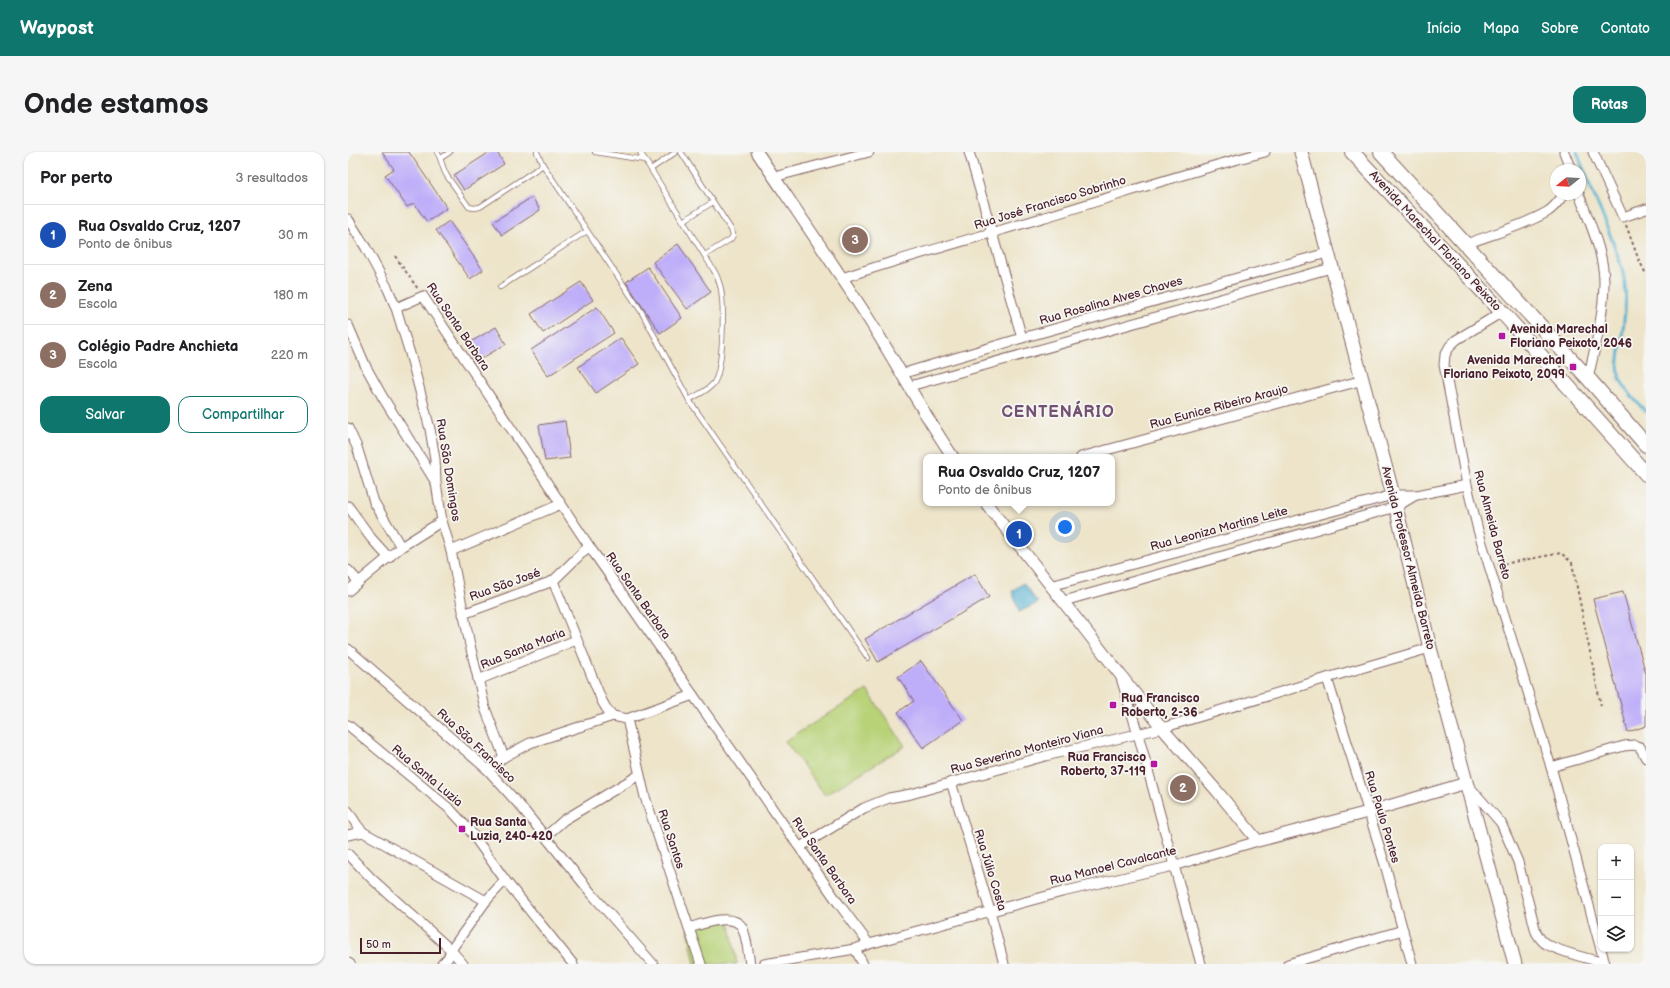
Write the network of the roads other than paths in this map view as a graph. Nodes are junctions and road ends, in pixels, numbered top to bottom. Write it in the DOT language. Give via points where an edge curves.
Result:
graph roads {
  1 [pos="437,152"];
  2 [pos="450,152"];
  3 [pos="537,152"];
  4 [pos="595,152"];
  5 [pos="640,152"];
  6 [pos="676,152"];
  7 [pos="681,152"];
  8 [pos="757,152"];
  9 [pos="869,152"];
  10 [pos="969,152"];
  11 [pos="1265,152"];
  12 [pos="1301,152"];
  13 [pos="1352,152"];
  14 [pos="1381,152"];
  15 [pos="1564,152"];
  16 [pos="1593,152"];
  17 [pos="441,158"];
  18 [pos="645,160"];
  19 [pos="1569,164"];
  20 [pos="543,165"];
  21 [pos="651,169"];
  22 [pos="774,177"];
  23 [pos="1560,200"];
  24 [pos="1581,200"];
  25 [pos="713,202"];
  26 [pos="1646,209"];
  27 [pos="348,219"];
  28 [pos="683,221"];
  29 [pos="587,231"];
  30 [pos="992,232"];
  31 [pos="1466,244"];
  32 [pos="1327,253"];
  33 [pos="705,255"];
  34 [pos="1331,268"];
  35 [pos="842,278"];
  36 [pos="500,287"];
  37 [pos="396,308"];
  38 [pos="1502,312"];
  39 [pos="348,325"];
  40 [pos="1022,338"];
  41 [pos="901,374"];
  42 [pos="1588,378"];
  43 [pos="1363,380"];
  44 [pos="910,386"];
  45 [pos="690,400"];
  46 [pos="348,428"];
  47 [pos="1646,445"];
  48 [pos="951,454"];
  49 [pos="1092,454"];
  50 [pos="1646,474"];
  51 [pos="436,483"];
  52 [pos="1467,485"];
  53 [pos="1395,501"];
  54 [pos="561,504"];
  55 [pos="348,506"];
  56 [pos="988,506"];
  57 [pos="442,521"];
  58 [pos="589,546"];
  59 [pos="401,547"];
  60 [pos="451,550"];
  61 [pos="389,558"];
  62 [pos="348,570"];
  63 [pos="358,581"];
  64 [pos="553,581"];
  65 [pos="1050,586"];
  66 [pos="348,591"];
  67 [pos="1064,601"];
  68 [pos="463,614"];
  69 [pos="576,640"];
  70 [pos="348,648"];
  71 [pos="1430,648"];
  72 [pos="868,658"];
  73 [pos="1119,671"];
  74 [pos="1327,678"];
  75 [pos="478,680"];
  76 [pos="693,695"];
  77 [pos="613,716"];
  78 [pos="627,719"];
  79 [pos="348,726"];
  80 [pos="1162,728"];
  81 [pos="1138,734"];
  82 [pos="504,757"];
  83 [pos="1646,758"];
  84 [pos="1551,767"];
  85 [pos="488,770"];
  86 [pos="639,775"];
  87 [pos="952,782"];
  88 [pos="1466,783"];
  89 [pos="348,811"];
  90 [pos="1368,812"];
  91 [pos="363,832"];
  92 [pos="348,835"];
  93 [pos="546,836"];
  94 [pos="1258,841"];
  95 [pos="800,846"];
  96 [pos="348,854"];
  97 [pos="1173,866"];
  98 [pos="505,880"];
  99 [pos="486,901"];
  100 [pos="990,911"];
  101 [pos="689,928"];
  102 [pos="1403,930"];
  103 [pos="869,944"];
  104 [pos="854,949"];
  105 [pos="451,950"];
  106 [pos="1580,960"];
  107 [pos="1605,963"];
  108 [pos="442,964"];
  109 [pos="463,964"];
  110 [pos="573,964"];
  111 [pos="653,964"];
  112 [pos="701,964"];
  113 [pos="750,964"];
  114 [pos="764,964"];
  115 [pos="863,964"];
  116 [pos="1004,964"];
  117 [pos="1201,964"];
  118 [pos="1288,964"];
  119 [pos="1412,964"];
  120 [pos="1514,964"];
  1 -- 17 [label="lane"];
  2 -- 17 [label="lane"];
  3 -- 20 [label="lane"];
  4 -- 18 [label="lane"];
  5 -- 18 [label="lane"];
  6 -- 21 [label="lane"];
  7 -- 25 [label="lane"];
  8 -- 22 [label="street"];
  9 -- 22 [label="street"];
  10 -- 30 [label="street"];
  11 -- 30 [label="street, Rua José Francisco Sobrinho"];
  12 -- 32 [label="main road, Avenida Professor Almeida Barreto"];
  13 -- 38 [label="main road, Avenida Marechal Floriano Peixoto"];
  14 -- 31 [label="main road, Avenida Marechal Floriano Peixoto"];
  15 -- 19 [label="street"];
  16 -- 26 [label="street" via="1623,217"];
  17 -- 20 [label="lane" via="447,176 469,206 474,208 480,207"];
  18 -- 21 [label="lane"];
  20 -- 29 [label="lane"];
  21 -- 28 [label="lane"];
  22 -- 35 [label="street"];
  23 -- 31 [label="street" via="1548,212"];
  24 -- 42 [label="street" via="1600,256 1604,282 1596,344"];
  25 -- 28 [label="lane"];
  25 -- 33 [label="lane" via="733,235 731,239"];
  27 -- 37 [label="street, Rua São Domingos" via="366,248"];
  28 -- 33 [label="lane"];
  29 -- 36 [label="lane"];
  29 -- 45 [label="lane" via="644,316"];
  30 -- 35 [label="street, Rua José Francisco Sobrinho"];
  30 -- 40 [label="street"];
  31 -- 42 [label="main road, Avenida Marechal Floriano Peixoto"];
  32 -- 34 [label="main road, Avenida Professor Almeida Barreto"];
  32 -- 40 [label="street, Rua Rosalina Alves Chaves"];
  33 -- 45 [label="lane" via="719,280 722,345 719,369 714,383"];
  34 -- 43 [label="main road, Avenida Professor Almeida Barreto"];
  34 -- 44 [label="street"];
  35 -- 41 [label="street"];
  37 -- 51 [label="street, Rua São Domingos" via="430,429"];
  37 -- 54 [label="street, Rua Santa Barbara" via="423,296"];
  38 -- 50 [label="main road, Avenida Marechal Floriano Peixoto"];
  38 -- 52 [label="street, Rua Almeida Barreto" via="1456,340 1445,355 1448,390"];
  39 -- 51 [label="street" via="382,396"];
  40 -- 41 [label="street, Rua Rosalina Alves Chaves"];
  41 -- 44 [label="street"];
  42 -- 47 [label="main road, Avenida Marechal Floriano Peixoto"];
  43 -- 49 [label="street, Rua Eunice Ribeiro Araujo"];
  43 -- 53 [label="main road, Avenida Professor Almeida Barreto"];
  44 -- 48 [label="street"];
  45 -- 72 [label="lane"];
  46 -- 59 [label="street" via="374,502"];
  51 -- 57 [label="street, Rua São Domingos"];
  52 -- 53 [label="street"];
  52 -- 84 [label="street, Rua Almeida Barreto" via="1478,530"];
  53 -- 65 [label="street, Rua Leoniza Martins Leite"];
  53 -- 67 [label="street"];
  53 -- 71 [label="main road, Avenida Professor Almeida Barreto"];
  54 -- 58 [label="street, Rua Santa Barbara"];
  54 -- 60 [label="street"];
  55 -- 61 [label="street"];
  56 -- 65 [label="street"];
  57 -- 59 [label="street"];
  57 -- 60 [label="street, Rua São Domingos"];
  58 -- 64 [label="street, Rua São José"];
  58 -- 76 [label="street, Rua Santa Barbara"];
  59 -- 61 [label="street"];
  60 -- 68 [label="street, Rua São Domingos"];
  61 -- 63 [label="street"];
  62 -- 63 [label="street"];
  63 -- 66 [label="street"];
  64 -- 68 [label="street, Rua São José"];
  64 -- 69 [label="street"];
  65 -- 67 [label="street"];
  67 -- 73 [label="street"];
  68 -- 75 [label="street, Rua São Domingos"];
  69 -- 75 [label="street, Rua Santa Maria"];
  69 -- 77 [label="street" via="602,701"];
  70 -- 85 [label="street, Rua São Francisco"];
  71 -- 74 [label="street, Rua Severino Monteiro Viana"];
  71 -- 88 [label="main road, Avenida Professor Almeida Barreto"];
  73 -- 80 [label="street"];
  73 -- 81 [label="street"];
  74 -- 80 [label="street, Rua Severino Monteiro Viana"];
  74 -- 90 [label="street, Rua Paulo Pontes"];
  75 -- 82 [label="street, Rua São Domingos" via="485,708"];
  76 -- 78 [label="street"];
  76 -- 95 [label="street, Rua Santa Barbara"];
  77 -- 78 [label="street"];
  77 -- 82 [label="street" via="530,743"];
  78 -- 86 [label="street, Rua Santos"];
  79 -- 98 [label="street, Rua Santa Luzia" via="451,810 471,832"];
  80 -- 81 [label="street, Rua Severino Monteiro Viana"];
  80 -- 94 [label="street"];
  81 -- 87 [label="street, Rua Severino Monteiro Viana"];
  81 -- 97 [label="street"];
  82 -- 85 [label="street"];
  83 -- 84 [label="street" via="1640,747 1634,745"];
  84 -- 107 [label="street, Rua Almeida Barreto"];
  85 -- 93 [label="street, Rua São Francisco"];
  86 -- 93 [label="street" via="564,820"];
  86 -- 101 [label="street, Rua Santos"];
  87 -- 95 [label="street, Rua Severino Monteiro Viana" via="889,798 864,808"];
  87 -- 100 [label="street, Rua Júlio Costa"];
  88 -- 90 [label="street, Rua Manoel Cavalcante"];
  88 -- 106 [label="street" via="1501,823 1518,862 1536,932 1541,940"];
  88 -- 120 [label="main road, Avenida Professor Almeida Barreto"];
  89 -- 91 [label="street"];
  90 -- 94 [label="street, Rua Manoel Cavalcante"];
  90 -- 102 [label="street, Rua Paulo Pontes"];
  91 -- 92 [label="street"];
  91 -- 99 [label="street"];
  93 -- 111 [label="street, Rua São Francisco"];
  94 -- 97 [label="street, Rua Manoel Cavalcante"];
  95 -- 103 [label="street, Rua Santa Barbara"];
  96 -- 105 [label="street"];
  97 -- 100 [label="street, Rua Manoel Cavalcante"];
  97 -- 117 [label="street"];
  98 -- 99 [label="street"];
  98 -- 110 [label="street, Rua Santa Luzia"];
  99 -- 105 [label="street"];
  100 -- 103 [label="street, Rua Manoel Cavalcante"];
  100 -- 116 [label="street, Rua Júlio Costa"];
  101 -- 112 [label="street, Rua Santos"];
  101 -- 113 [label="street" via="717,921 736,921 743,929"];
  102 -- 118 [label="street"];
  102 -- 119 [label="street, Rua Paulo Pontes"];
  103 -- 104 [label="street, Rua Manoel Cavalcante"];
  104 -- 114 [label="street, Rua Manoel Cavalcante"];
  104 -- 115 [label="street"];
  105 -- 108 [label="street"];
  105 -- 109 [label="street"];
  106 -- 107 [label="street"];
}
